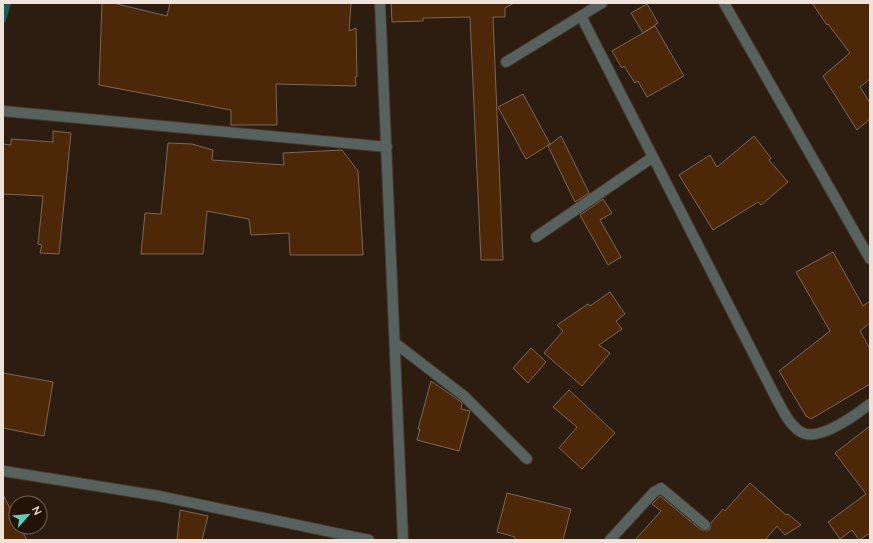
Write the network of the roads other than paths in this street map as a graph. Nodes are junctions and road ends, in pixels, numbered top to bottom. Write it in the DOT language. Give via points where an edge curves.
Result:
graph roads {
  1 [pos="380,3"];
  2 [pos="602,3"];
  3 [pos="724,3"];
  4 [pos="581,16"];
  5 [pos="506,62"];
  6 [pos="3,111"];
  7 [pos="387,147"];
  8 [pos="653,157"];
  9 [pos="536,237"];
  10 [pos="870,259"];
  11 [pos="395,343"];
  12 [pos="870,404"];
  13 [pos="527,459"];
  14 [pos="3,471"];
  15 [pos="705,525"];
  16 [pos="369,540"];
  17 [pos="403,540"];
  18 [pos="610,540"];
  1 -- 7 [label="street"];
  2 -- 4 [label="street"];
  3 -- 10 [label="street"];
  4 -- 5 [label="street"];
  4 -- 8 [label="street"];
  6 -- 7 [label="street"];
  7 -- 11 [label="street"];
  8 -- 9 [label="street"];
  8 -- 12 [label="street" via="790,423 802,433 815,434 831,429"];
  11 -- 13 [label="street" via="464,396"];
  11 -- 17 [label="street"];
  14 -- 16 [label="street" via="159,496"];
  15 -- 18 [label="street" via="661,488 654,492"];
}
